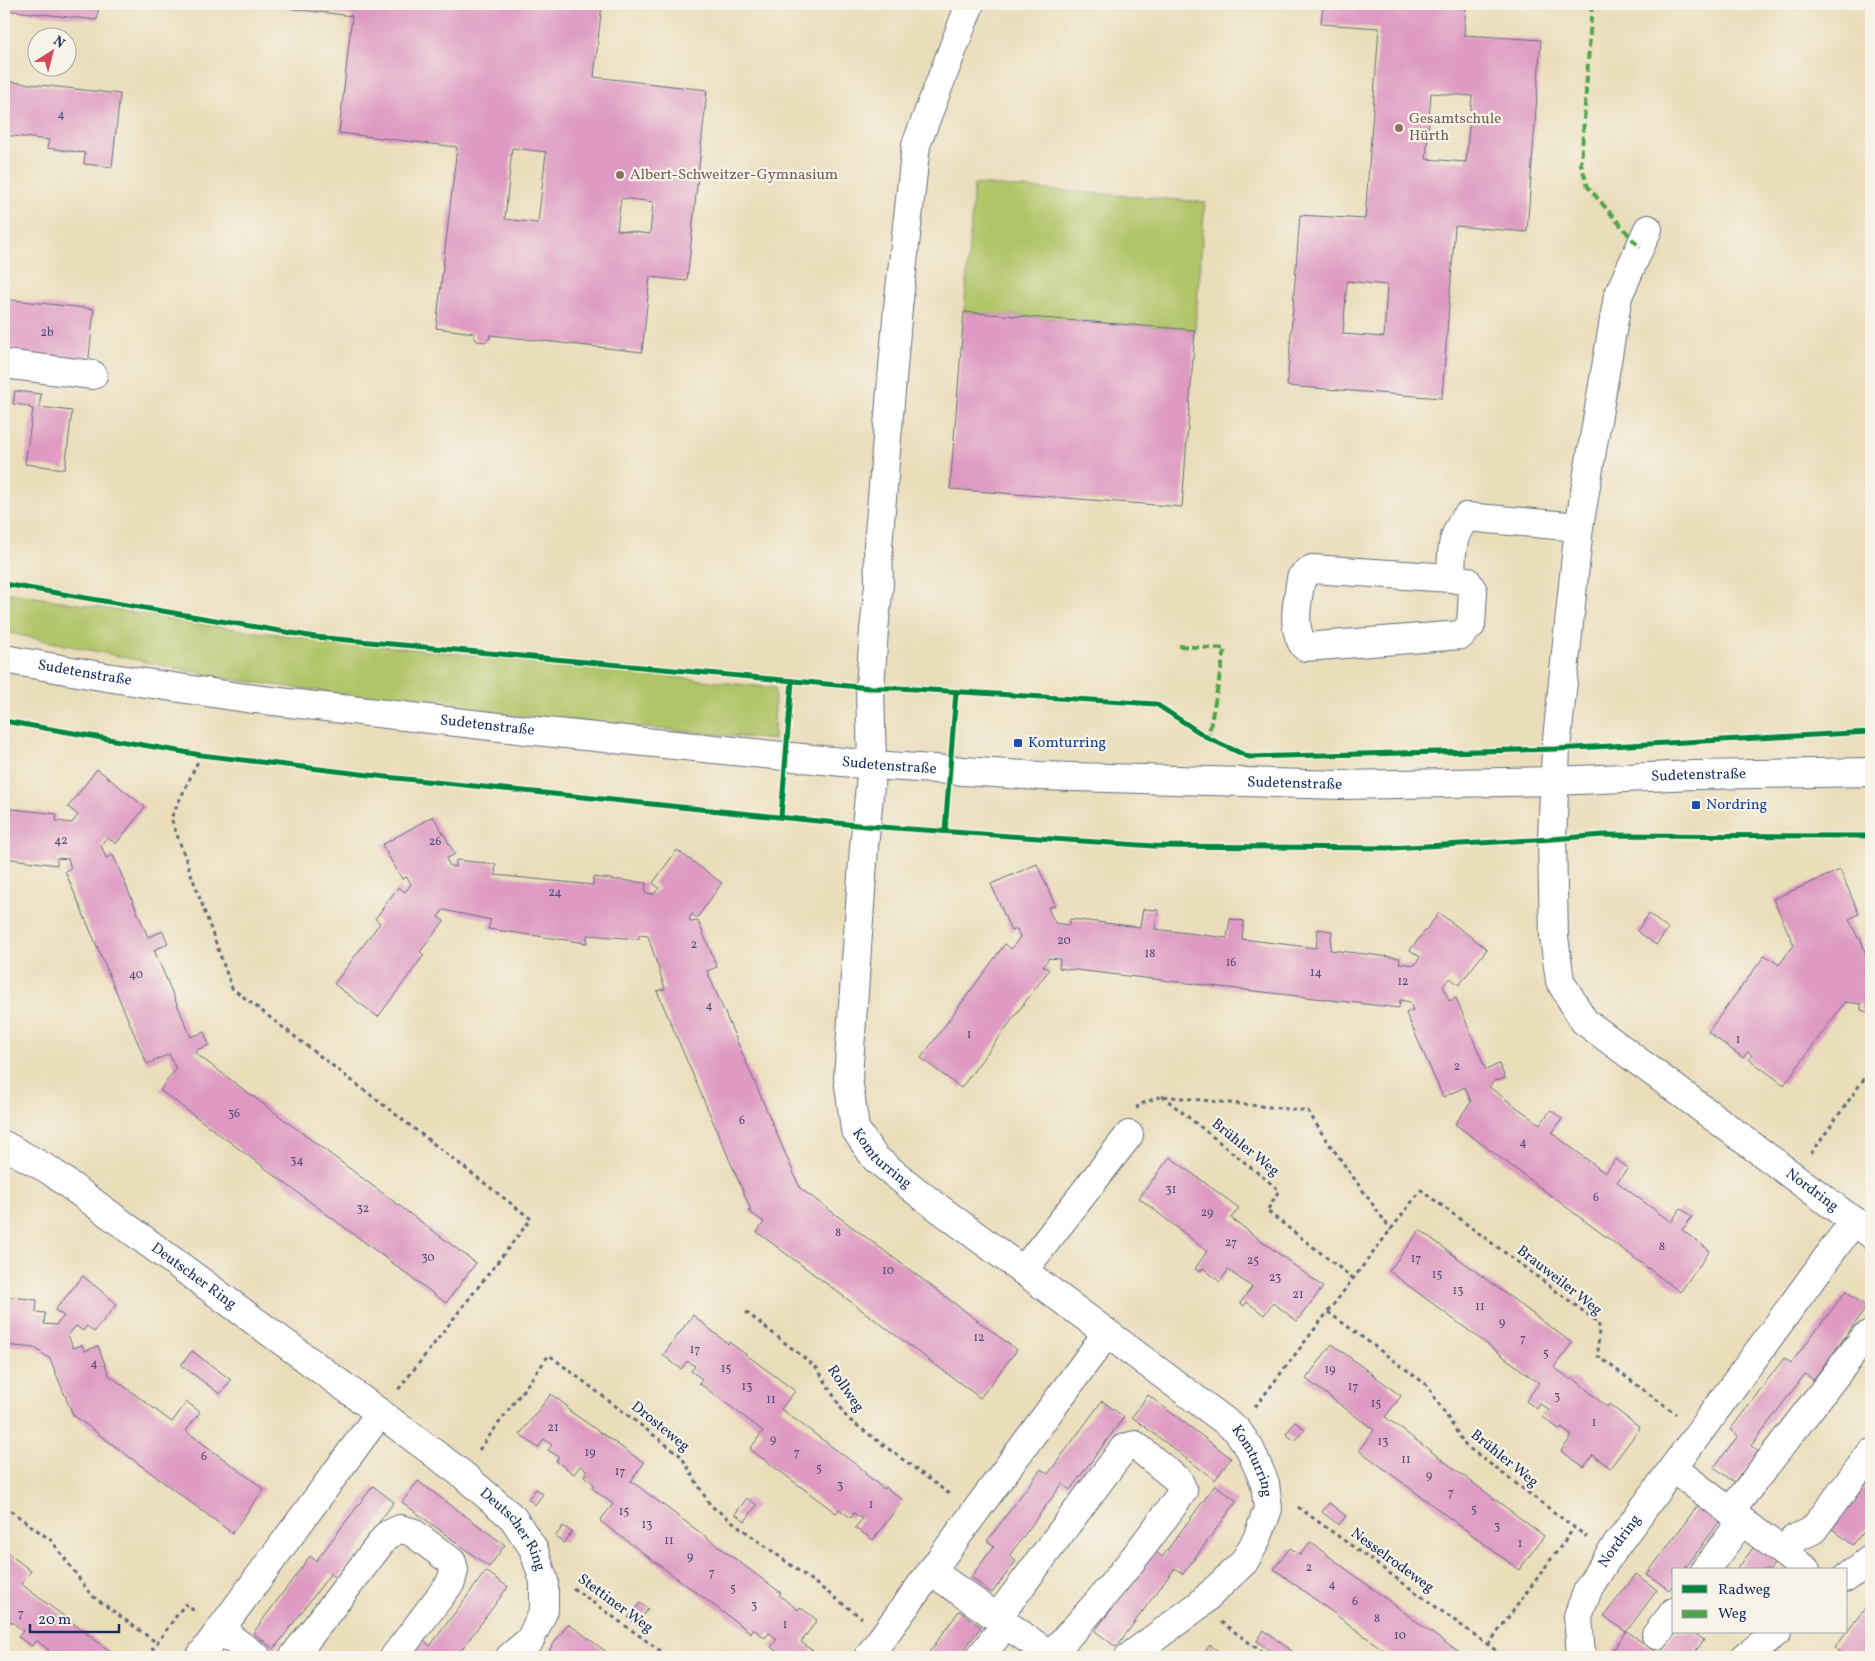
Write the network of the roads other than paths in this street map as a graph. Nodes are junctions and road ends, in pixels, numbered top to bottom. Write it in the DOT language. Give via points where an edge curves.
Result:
graph roads {
  1 [pos="970,4"];
  2 [pos="1648,230"];
  3 [pos="4,364"];
  4 [pos="93,375"];
  5 [pos="1579,527"];
  6 [pos="1451,578"];
  7 [pos="4,658"];
  8 [pos="872,765"];
  9 [pos="1871,772"];
  10 [pos="1554,781"];
  11 [pos="1129,1135"];
  12 [pos="4,1145"];
  13 [pos="1862,1227"];
  14 [pos="1024,1271"];
  15 [pos="1106,1333"];
  16 [pos="1871,1334"];
  17 [pos="380,1413"];
  18 [pos="1871,1453"];
  19 [pos="1672,1468"];
  20 [pos="1736,1516"];
  21 [pos="1785,1553"];
  22 [pos="1871,1558"];
  23 [pos="1706,1568"];
  24 [pos="1804,1568"];
  25 [pos="932,1572"];
  26 [pos="1848,1576"];
  27 [pos="1672,1615"];
  28 [pos="1002,1621"];
  29 [pos="220,1630"];
  30 [pos="1774,1634"];
  31 [pos="1656,1636"];
  32 [pos="1052,1656"];
  33 [pos="200,1657"];
  34 [pos="257,1657"];
  35 [pos="293,1657"];
  36 [pos="394,1657"];
  37 [pos="510,1657"];
  38 [pos="868,1657"];
  39 [pos="980,1657"];
  40 [pos="1129,1657"];
  41 [pos="1583,1657"];
  42 [pos="1745,1657"];
  1 -- 8 [label="street, Komturring" via="916,145 898,308 878,546 879,584 870,688"];
  2 -- 5 [label="street, Nordring" via="1618,296"];
  3 -- 4 [label="street"];
  5 -- 6 [label="street" via="1466,517 1454,538"];
  5 -- 10 [label="street, Nordring"];
  6 -- 6 [label="street" via="1468,581 1473,591 1470,625 1460,635 1305,647 1300,641 1296,630 1301,578 1312,569"];
  7 -- 8 [label="street, Sudetenstraße" via="246,698"];
  8 -- 10 [label="street, Sudetenstraße" via="1040,776 1341,785"];
  8 -- 14 [label="street, Komturring" via="848,1078 855,1129 875,1158"];
  9 -- 10 [label="street, Sudetenstraße"];
  10 -- 13 [label="street, Nordring" via="1554,937 1560,981 1584,1021"];
  11 -- 14 [label="street"];
  12 -- 17 [label="street, Deutscher Ring" via="49,1170"];
  13 -- 19 [label="street, Nordring"];
  14 -- 15 [label="street, Komturring"];
  15 -- 25 [label="street"];
  15 -- 40 [label="street, Komturring" via="1237,1430 1265,1483 1268,1509 1244,1562 1199,1605"];
  16 -- 20 [label="street" via="1865,1337"];
  17 -- 29 [label="street"];
  17 -- 37 [label="street, Deutscher Ring" via="462,1474 513,1518 533,1548 544,1581 544,1610 530,1640"];
  18 -- 21 [label="street" via="1813,1530 1794,1539"];
  19 -- 20 [label="street"];
  19 -- 41 [label="street, Nordring" via="1589,1587 1578,1616"];
  20 -- 21 [label="street"];
  20 -- 23 [label="street"];
  21 -- 24 [label="street"];
  22 -- 26 [label="street"];
  25 -- 28 [label="street"];
  25 -- 38 [label="street"];
  27 -- 31 [label="street"];
  28 -- 32 [label="street"];
  28 -- 32 [label="street" via="1124,1448 1135,1445 1180,1481 1183,1491 1149,1540"];
  28 -- 39 [label="street"];
  29 -- 33 [label="street"];
  29 -- 34 [label="street"];
  30 -- 42 [label="street"];
  35 -- 36 [label="street" via="387,1535 400,1529 412,1532 452,1562 454,1570 451,1582"];
}
